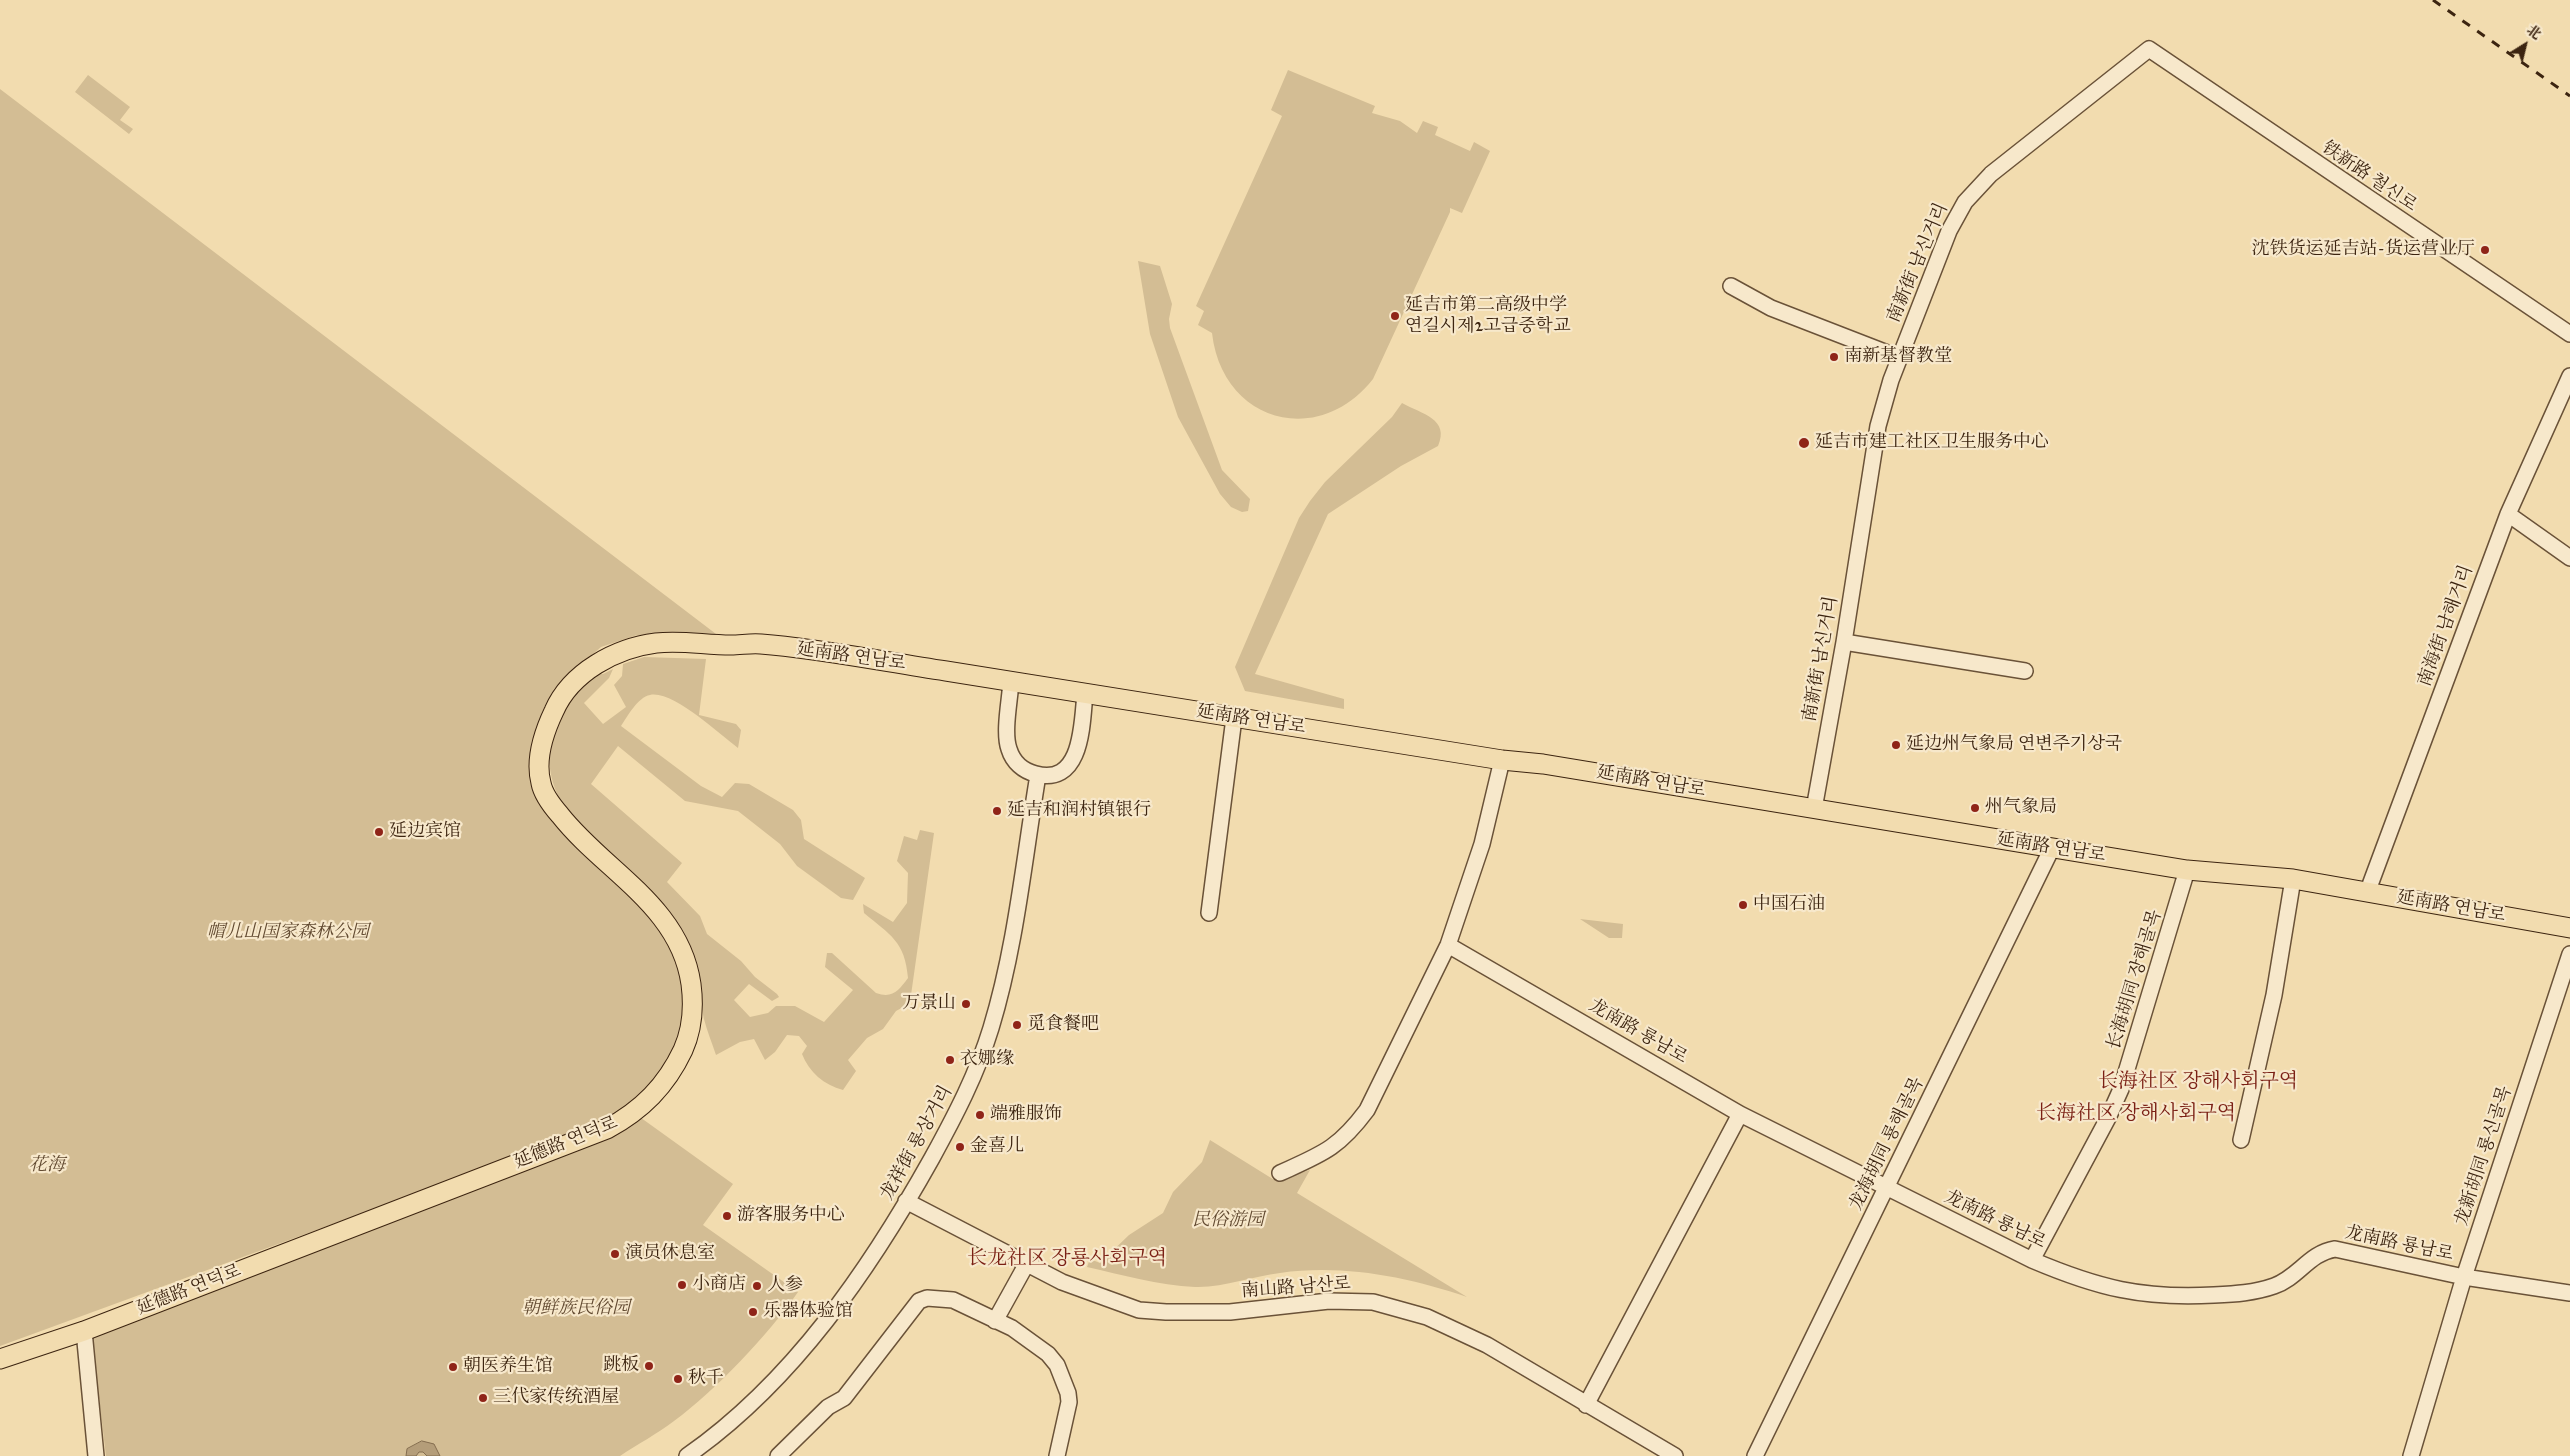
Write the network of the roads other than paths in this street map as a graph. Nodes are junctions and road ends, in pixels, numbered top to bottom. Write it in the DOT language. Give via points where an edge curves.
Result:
graph roads {
  1 [pos="2149,49"];
  2 [pos="1731,286"];
  3 [pos="2570,334"];
  4 [pos="1900,358"];
  5 [pos="2570,376"];
  6 [pos="2508,514"];
  7 [pos="2570,558"];
  8 [pos="1844,642"];
  9 [pos="731,645"];
  10 [pos="2024,671"];
  11 [pos="1011,681"];
  12 [pos="1085,693"];
  13 [pos="1234,718"];
  14 [pos="1502,760"];
  15 [pos="1038,775"];
  16 [pos="1814,809"];
  17 [pos="2052,848"];
  18 [pos="2188,870"];
  19 [pos="2293,879"];
  20 [pos="2367,893"];
  21 [pos="1209,913"];
  22 [pos="2570,928"];
  23 [pos="1448,946"];
  24 [pos="2570,954"];
  25 [pos="1740,1114"];
  26 [pos="2241,1140"];
  27 [pos="1280,1173"];
  28 [pos="1886,1188"];
  29 [pos="906,1201"];
  30 [pos="2032,1260"];
  31 [pos="1026,1265"];
  32 [pos="2464,1277"];
  33 [pos="2570,1293"];
  34 [pos="995,1321"];
  35 [pos="84,1331"];
  36 [pos="0,1359"];
  37 [pos="1586,1405"];
  38 [pos="96,1456"];
  39 [pos="687,1456"];
  40 [pos="778,1456"];
  41 [pos="1057,1456"];
  42 [pos="1675,1456"];
  43 [pos="1755,1456"];
  44 [pos="2410,1456"];
  1 -- 3 [label="street, 铁新路 철신로"];
  1 -- 4 [label="street, 南新街 남신거리" via="1991,174 1965,202 1949,231"];
  2 -- 4 [label="street" via="1771,308"];
  4 -- 8 [label="street, 南新街 남신거리" via="1878,426"];
  5 -- 6 [label="street, 南海街 남해거리"];
  6 -- 7 [label="street"];
  6 -- 20 [label="street, 南海街 남해거리"];
  8 -- 10 [label="street"];
  8 -- 16 [label="street, 南新街 남신거리"];
  9 -- 11 [label="main road, 延南路 연남로" via="758,644"];
  9 -- 35 [label="main road, 延德路 연덕로" via="684,641 656,643 631,647 610,656 574,682 557,703 546,727 540,756 540,784 554,808 576,836 657,910 681,949 689,973 692,1009 688,1038 670,1073 649,1101 607,1129"];
  11 -- 12 [label="main road, 延南路 연남로"];
  11 -- 15 [label="street" via="1008,747 1019,766"];
  12 -- 13 [label="main road, 延南路 연남로"];
  12 -- 15 [label="street" via="1076,754 1061,771"];
  13 -- 14 [label="main road, 延南路 연남로"];
  13 -- 21 [label="street"];
  14 -- 16 [label="main road, 延南路 연남로"];
  14 -- 23 [label="street" via="1482,844"];
  15 -- 29 [label="street, 龙祥街 룡상거리" via="1007,968 991,1030 959,1108"];
  16 -- 17 [label="main road, 延南路 연남로"];
  17 -- 18 [label="main road, 延南路 연남로"];
  17 -- 28 [label="street, 龙海胡同 룡해골목"];
  18 -- 19 [label="main road, 延南路 연남로"];
  18 -- 30 [label="street, 长海胡同 장해골목" via="2121,1089"];
  19 -- 20 [label="main road, 延南路 연남로"];
  19 -- 26 [label="street" via="2274,996"];
  20 -- 22 [label="main road, 延南路 연남로"];
  23 -- 25 [label="street, 龙南路 룡남로"];
  23 -- 27 [label="street" via="1368,1110 1330,1150"];
  24 -- 32 [label="street, 龙新胡同 룡신골목"];
  25 -- 28 [label="street, 龙南路 룡남로"];
  25 -- 37 [label="street"];
  28 -- 30 [label="street, 龙南路 룡남로"];
  28 -- 43 [label="street, 龙海胡同 룡해골목"];
  29 -- 31 [label="street, 南山路 남산로"];
  29 -- 39 [label="street, 龙祥街 룡상거리" via="854,1283 794,1360 734,1419"];
  30 -- 32 [label="street, 龙南路 룡남로" via="2081,1280 2149,1295 2256,1292 2278,1285 2322,1251 2334,1249"];
  31 -- 34 [label="street"];
  31 -- 37 [label="street, 南山路 남산로" via="1139,1310 1230,1312 1329,1301 1373,1302 1426,1317 1465,1334"];
  32 -- 33 [label="street, 龙南路 룡남로"];
  32 -- 44 [label="street, 龙新胡同 룡신골목"];
  34 -- 40 [label="street" via="953,1300 927,1298 919,1301 844,1398 828,1407"];
  34 -- 41 [label="street" via="1012,1328 1048,1354 1063,1378 1069,1402"];
  35 -- 36 [label="main road, 延德路 연덕로"];
  35 -- 38 [label="street"];
  37 -- 42 [label="street, 南山路 남산로"];
}
